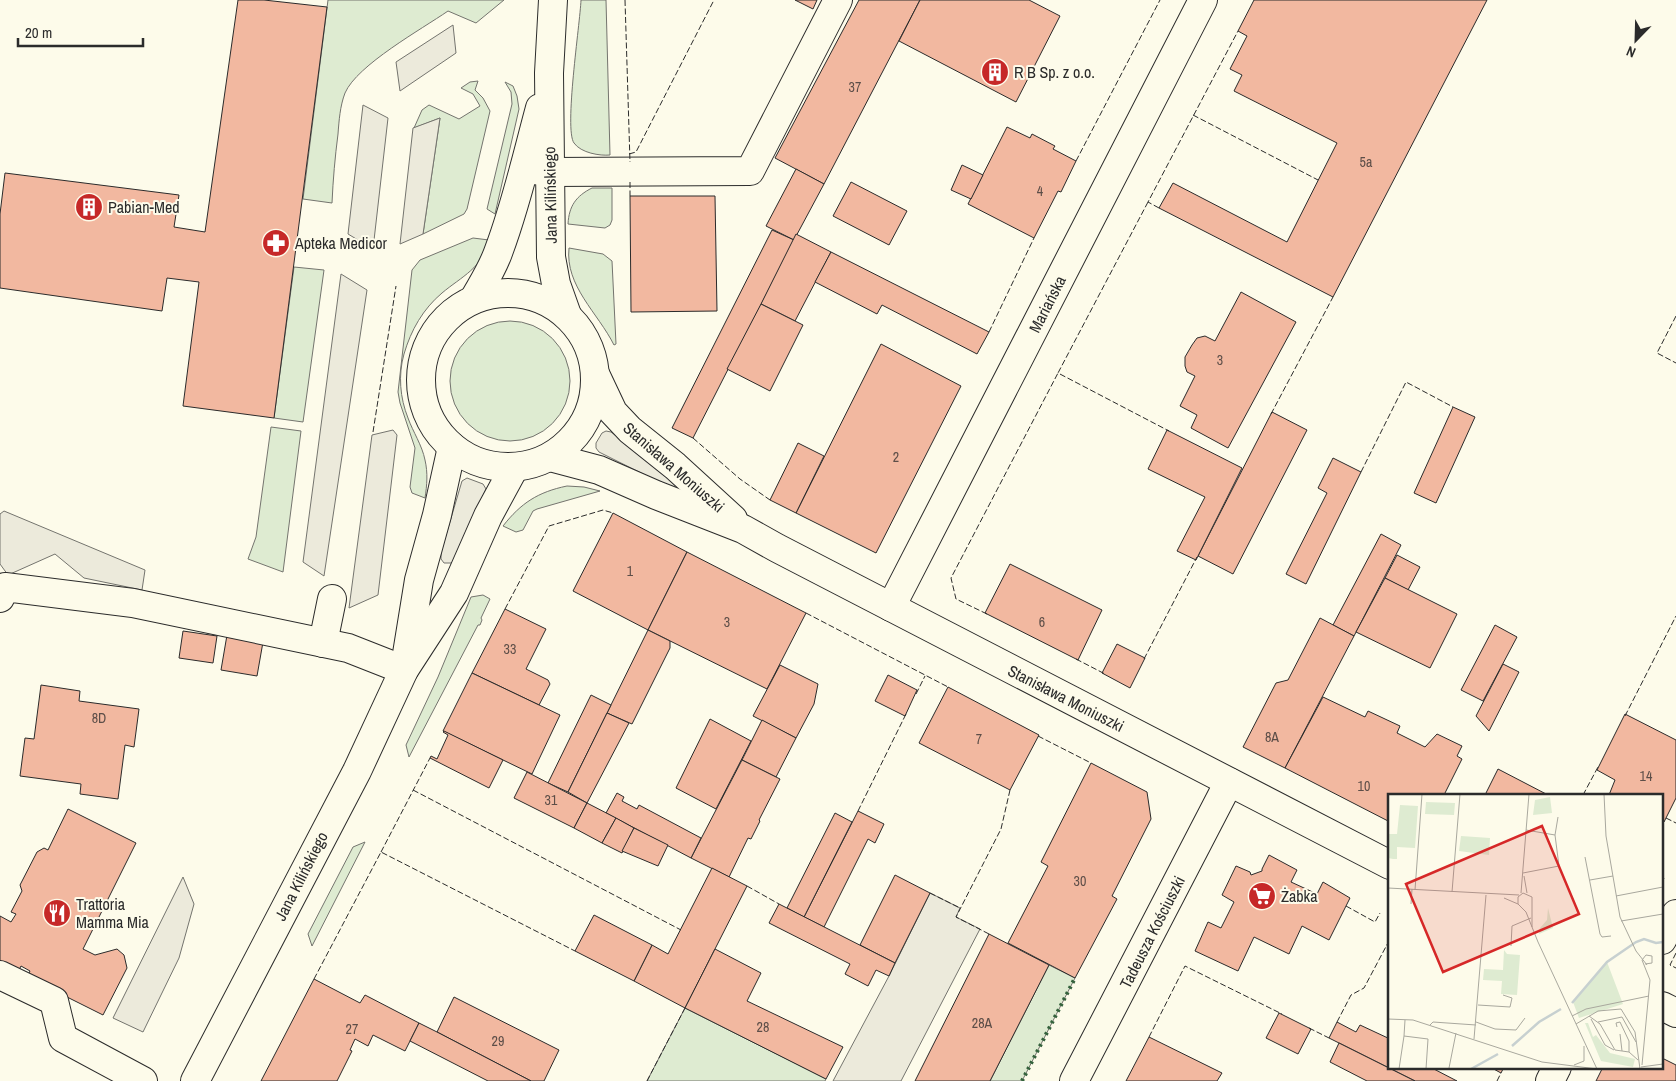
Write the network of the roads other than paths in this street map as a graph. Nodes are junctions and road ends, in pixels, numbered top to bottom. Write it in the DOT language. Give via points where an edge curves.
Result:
graph roads {
  1 [pos="553,0"];
  2 [pos="838,0"];
  3 [pos="1203,0"];
  4 [pos="536,170"];
  5 [pos="474,299"];
  6 [pos="567,315"];
  7 [pos="596,376"];
  8 [pos="452,447"];
  9 [pos="550,457"];
  10 [pos="514,468"];
  11 [pos="743,529"];
  12 [pos="0,598"];
  13 [pos="332,599"];
  14 [pos="891,607"];
  15 [pos="323,643"];
  16 [pos="404,670"];
  17 [pos="1229,782"];
  18 [pos="1388,864"];
  19 [pos="1676,914"];
  20 [pos="1664,936"];
  21 [pos="0,975"];
  22 [pos="1664,1007"];
  23 [pos="1676,1013"];
  24 [pos="1556,1068"];
  25 [pos="143,1081"];
  26 [pos="196,1081"];
  27 [pos="1074,1081"];
  28 [pos="1550,1081"];
  1 -- 4 [label="street, Jana Kilińskiego" via="549,73"];
  2 -- 4 [label="street" via="750,171"];
  3 -- 14 [label="street, Mariańska"];
  4 -- 5 [label="street, Jana Kilińskiego" via="490,273"];
  4 -- 6 [label="street, Jana Kilińskiego" via="556,284"];
  5 -- 6 [label="street" via="498,292 523,293 547,301"];
  5 -- 8 [label="street" via="452,312 435,331 424,354 420,379 424,405 435,428"];
  6 -- 7 [label="street" via="582,332 592,353"];
  7 -- 9 [label="street" via="594,400 585,423 570,442"];
  7 -- 11 [label="street, Stanisława Moniuszki" via="613,412 630,430 675,466"];
  8 -- 10 [label="street" via="470,460"];
  8 -- 16 [label="street, Jana Kilińskiego" via="419,580"];
  9 -- 10 [label="street"];
  9 -- 11 [label="street, Stanisława Moniuszki" via="599,470"];
  10 -- 16 [label="street, Jana Kilińskiego" via="488,516 454,594"];
  11 -- 14 [label="street, Stanisława Moniuszki"];
  12 -- 15 [label="street" via="5,587 133,603"];
  13 -- 15 [label="street"];
  14 -- 17 [label="street, Stanisława Moniuszki"];
  15 -- 16 [label="street" via="348,648"];
  16 -- 26 [label="street, Jana Kilińskiego" via="357,771"];
  17 -- 18 [label="street, Stanisława Moniuszki"];
  17 -- 27 [label="street, Tadeusza Kościuszki"];
  19 -- 20 [label="street"];
  21 -- 25 [label="street" via="54,1001 63,1038"];
  22 -- 23 [label="street"];
  24 -- 28 [label="street"];
}
